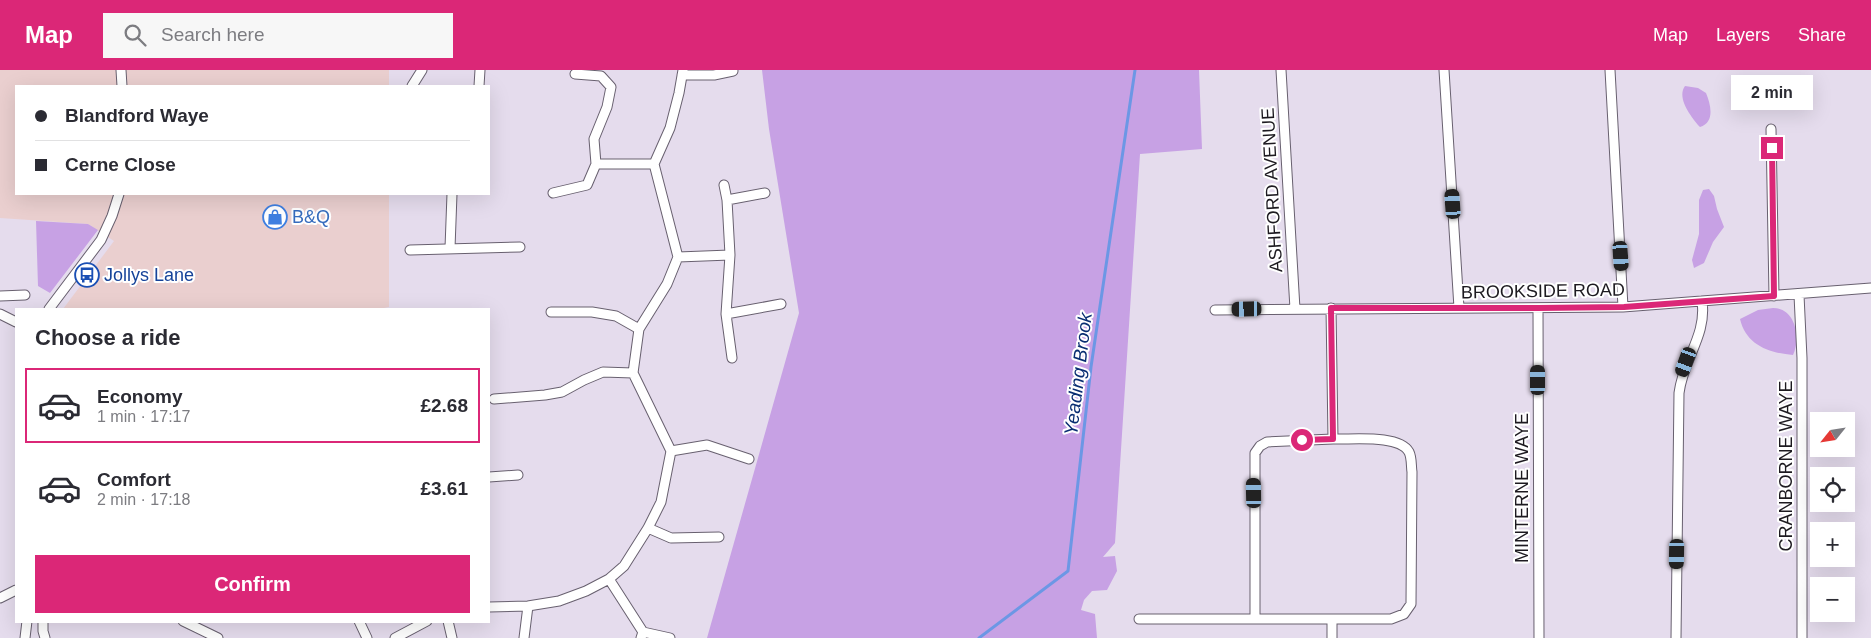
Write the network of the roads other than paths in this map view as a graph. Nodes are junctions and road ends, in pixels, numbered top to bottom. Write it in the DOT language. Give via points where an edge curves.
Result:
graph roads {
  1 [pos="121,70"];
  2 [pos="422,70"];
  3 [pos="480,70"];
  4 [pos="1281,70"];
  5 [pos="1444,70"];
  6 [pos="1610,70"];
  7 [pos="733,71"];
  8 [pos="682,72"];
  9 [pos="575,74"];
  10 [pos="122,85"];
  11 [pos="413,85"];
  12 [pos="479,85"];
  13 [pos="1771,128"];
  14 [pos="596,164"];
  15 [pos="654,164"];
  16 [pos="724,185"];
  17 [pos="553,193"];
  18 [pos="765,193"];
  19 [pos="119,195"];
  20 [pos="452,195"];
  21 [pos="727,200"];
  22 [pos="520,247"];
  23 [pos="450,248"];
  24 [pos="410,250"];
  25 [pos="730,255"];
  26 [pos="678,256"];
  27 [pos="1871,288"];
  28 [pos="25,295"];
  29 [pos="1799,295"];
  30 [pos="0,296"];
  31 [pos="1774,296"];
  32 [pos="1702,302"];
  33 [pos="781,304"];
  34 [pos="1624,307"];
  35 [pos="50,308"];
  36 [pos="1331,308"];
  37 [pos="1459,308"];
  38 [pos="1538,308"];
  39 [pos="1295,309"];
  40 [pos="1215,310"];
  41 [pos="551,312"];
  42 [pos="0,314"];
  43 [pos="726,314"];
  44 [pos="15,322"];
  45 [pos="639,329"];
  46 [pos="732,358"];
  47 [pos="633,373"];
  48 [pos="494,399"];
  49 [pos="1333,439"];
  50 [pos="671,450"];
  51 [pos="749,460"];
  52 [pos="518,475"];
  53 [pos="490,477"];
  54 [pos="648,528"];
  55 [pos="718,537"];
  56 [pos="609,579"];
  57 [pos="15,590"];
  58 [pos="0,598"];
  59 [pos="528,606"];
  60 [pos="490,607"];
  61 [pos="1332,618"];
  62 [pos="1139,619"];
  63 [pos="1255,619"];
  64 [pos="27,623"];
  65 [pos="43,623"];
  66 [pos="186,623"];
  67 [pos="360,623"];
  68 [pos="423,623"];
  69 [pos="448,623"];
  70 [pos="642,635"];
  71 [pos="25,638"];
  72 [pos="45,638"];
  73 [pos="218,638"];
  74 [pos="367,638"];
  75 [pos="395,638"];
  76 [pos="452,638"];
  77 [pos="524,638"];
  78 [pos="670,638"];
  79 [pos="1332,638"];
  80 [pos="1539,638"];
  81 [pos="1676,638"];
  82 [pos="1802,638"];
  1 -- 10 [label="street"];
  2 -- 11 [label="street"];
  3 -- 12 [label="street"];
  4 -- 39 [label="street, ASHFORD AVENUE"];
  5 -- 37 [label="street"];
  6 -- 34 [label="street"];
  7 -- 8 [label="street" via="714,75"];
  8 -- 15 [label="street" via="670,128"];
  9 -- 14 [label="street" via="601,76 611,87 594,139"];
  13 -- 31 [label="street"];
  14 -- 15 [label="street"];
  14 -- 17 [label="street" via="587,185"];
  15 -- 26 [label="street"];
  16 -- 21 [label="street"];
  18 -- 21 [label="street"];
  19 -- 35 [label="street" via="101,240"];
  20 -- 23 [label="street"];
  21 -- 25 [label="street"];
  22 -- 23 [label="street"];
  23 -- 24 [label="street"];
  25 -- 26 [label="street"];
  25 -- 43 [label="street"];
  26 -- 45 [label="street" via="667,284"];
  27 -- 29 [label="street, BROOKSIDE ROAD"];
  28 -- 30 [label="street"];
  29 -- 31 [label="street, BROOKSIDE ROAD"];
  29 -- 82 [label="street, CRANBORNE WAYE"];
  31 -- 32 [label="street, BROOKSIDE ROAD"];
  32 -- 34 [label="street, BROOKSIDE ROAD"];
  32 -- 81 [label="street" via="1701,332 1684,368 1679,393"];
  33 -- 43 [label="street"];
  34 -- 38 [label="street, BROOKSIDE ROAD"];
  36 -- 37 [label="street, BROOKSIDE ROAD"];
  36 -- 39 [label="street, BROOKSIDE ROAD"];
  36 -- 49 [label="street"];
  37 -- 38 [label="street, BROOKSIDE ROAD"];
  38 -- 80 [label="street, MINTERNE WAYE"];
  39 -- 40 [label="street, BROOKSIDE ROAD"];
  41 -- 45 [label="street" via="592,312 616,316"];
  42 -- 44 [label="street"];
  43 -- 46 [label="street"];
  45 -- 47 [label="street"];
  47 -- 48 [label="street" via="603,372 562,392"];
  47 -- 50 [label="street"];
  49 -- 61 [label="street" via="1392,440 1408,451 1412,472 1412,598 1407,611 1396,618"];
  49 -- 63 [label="street" via="1272,442 1260,446 1255,453"];
  50 -- 51 [label="street" via="707,444"];
  50 -- 54 [label="street" via="661,502"];
  52 -- 53 [label="street"];
  54 -- 55 [label="street" via="671,538"];
  54 -- 56 [label="street" via="624,566"];
  56 -- 59 [label="street" via="586,592 559,601"];
  56 -- 70 [label="street"];
  57 -- 58 [label="street"];
  59 -- 60 [label="street"];
  59 -- 77 [label="street"];
  61 -- 63 [label="street"];
  61 -- 79 [label="street"];
  62 -- 63 [label="street"];
  64 -- 71 [label="street"];
  65 -- 72 [label="street"];
  66 -- 73 [label="street"];
  67 -- 74 [label="street"];
  68 -- 75 [label="street"];
  69 -- 76 [label="street"];
  70 -- 78 [label="street"];
}
